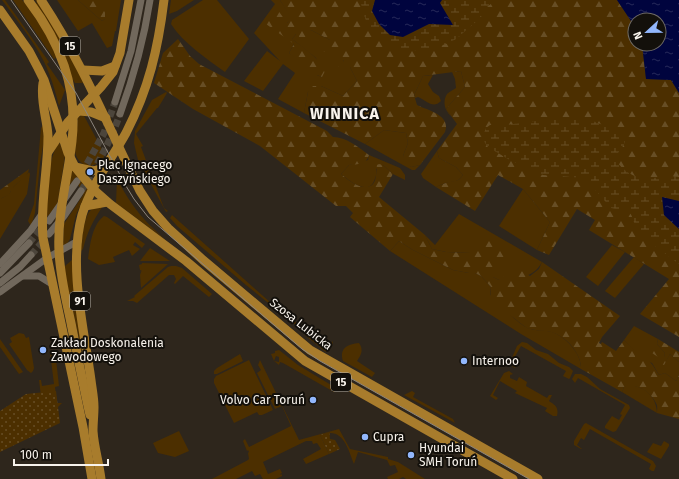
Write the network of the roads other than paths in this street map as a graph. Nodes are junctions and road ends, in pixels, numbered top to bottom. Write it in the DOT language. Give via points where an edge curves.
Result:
graph roads {
  1 [pos="28,0"];
  2 [pos="41,0"];
  3 [pos="129,0"];
  4 [pos="141,0"];
  5 [pos="150,0"];
  6 [pos="164,0"];
  7 [pos="0,10"];
  8 [pos="115,66"];
  9 [pos="83,70"];
  10 [pos="44,80"];
  11 [pos="94,95"];
  12 [pos="115,102"];
  13 [pos="79,111"];
  14 [pos="120,114"];
  15 [pos="106,118"];
  16 [pos="60,133"];
  17 [pos="118,145"];
  18 [pos="48,152"];
  19 [pos="75,167"];
  20 [pos="104,168"];
  21 [pos="76,181"];
  22 [pos="92,189"];
  23 [pos="81,191"];
  24 [pos="107,202"];
  25 [pos="85,206"];
  26 [pos="45,217"];
  27 [pos="49,234"];
  28 [pos="78,241"];
  29 [pos="29,243"];
  30 [pos="31,255"];
  31 [pos="47,258"];
  32 [pos="0,264"];
  33 [pos="0,273"];
  34 [pos="23,276"];
  35 [pos="0,283"];
  36 [pos="52,284"];
  37 [pos="0,292"];
  38 [pos="93,432"];
  39 [pos="92,479"];
  40 [pos="101,479"];
  41 [pos="513,479"];
  42 [pos="538,479"];
  1 -- 38 [label="main road" via="48,28 58,48 72,98 72,141 62,201 59,252 62,281"];
  2 -- 9 [label="main road, 15"];
  3 -- 8 [label="main road, 91" via="123,38"];
  4 -- 12 [label="street" via="131,52"];
  5 -- 14 [label="street" via="132,82"];
  6 -- 17 [label="main road, 91" via="152,69 138,108"];
  7 -- 10 [label="main road, 15" via="29,52"];
  8 -- 9 [label="main road, 15" via="102,71"];
  8 -- 11 [label="main road, 91"];
  9 -- 11 [label="main road, 15"];
  10 -- 16 [label="main road, 15"];
  10 -- 18 [label="main road" via="42,96"];
  11 -- 13 [label="main road, 91"];
  11 -- 15 [label="main road, 15"];
  13 -- 15 [label="main road" via="91,112"];
  13 -- 16 [label="main road, 91"];
  15 -- 17 [label="main road, 15"];
  16 -- 18 [label="main road, 91"];
  16 -- 19 [label="main road, 15"];
  17 -- 20 [label="main road, 91"];
  17 -- 42 [label="main road, Szosa Lubicka / 15" via="156,216 310,350"];
  18 -- 26 [label="main road, 91"];
  19 -- 20 [label="main road" via="92,171"];
  19 -- 22 [label="main road, 15"];
  20 -- 22 [label="main road, 91"];
  21 -- 26 [label="street"];
  22 -- 24 [label="main road, Szosa Lubicka / 15"];
  22 -- 25 [label="main road, 91"];
  23 -- 27 [label="street"];
  24 -- 25 [label="main road"];
  24 -- 41 [label="main road, Szosa Lubicka / 15" via="186,261 305,361"];
  25 -- 28 [label="main road, 91"];
  26 -- 31 [label="main road, 91" via="43,238"];
  26 -- 32 [label="street"];
  28 -- 31 [label="street"];
  28 -- 38 [label="main road, 91" via="77,273 94,405"];
  29 -- 33 [label="street"];
  30 -- 35 [label="street"];
  31 -- 34 [label="street"];
  31 -- 36 [label="main road, 91"];
  34 -- 36 [label="street" via="39,276"];
  34 -- 37 [label="street"];
  36 -- 39 [label="main road, 91"];
  38 -- 40 [label="main road, 91"];
}
